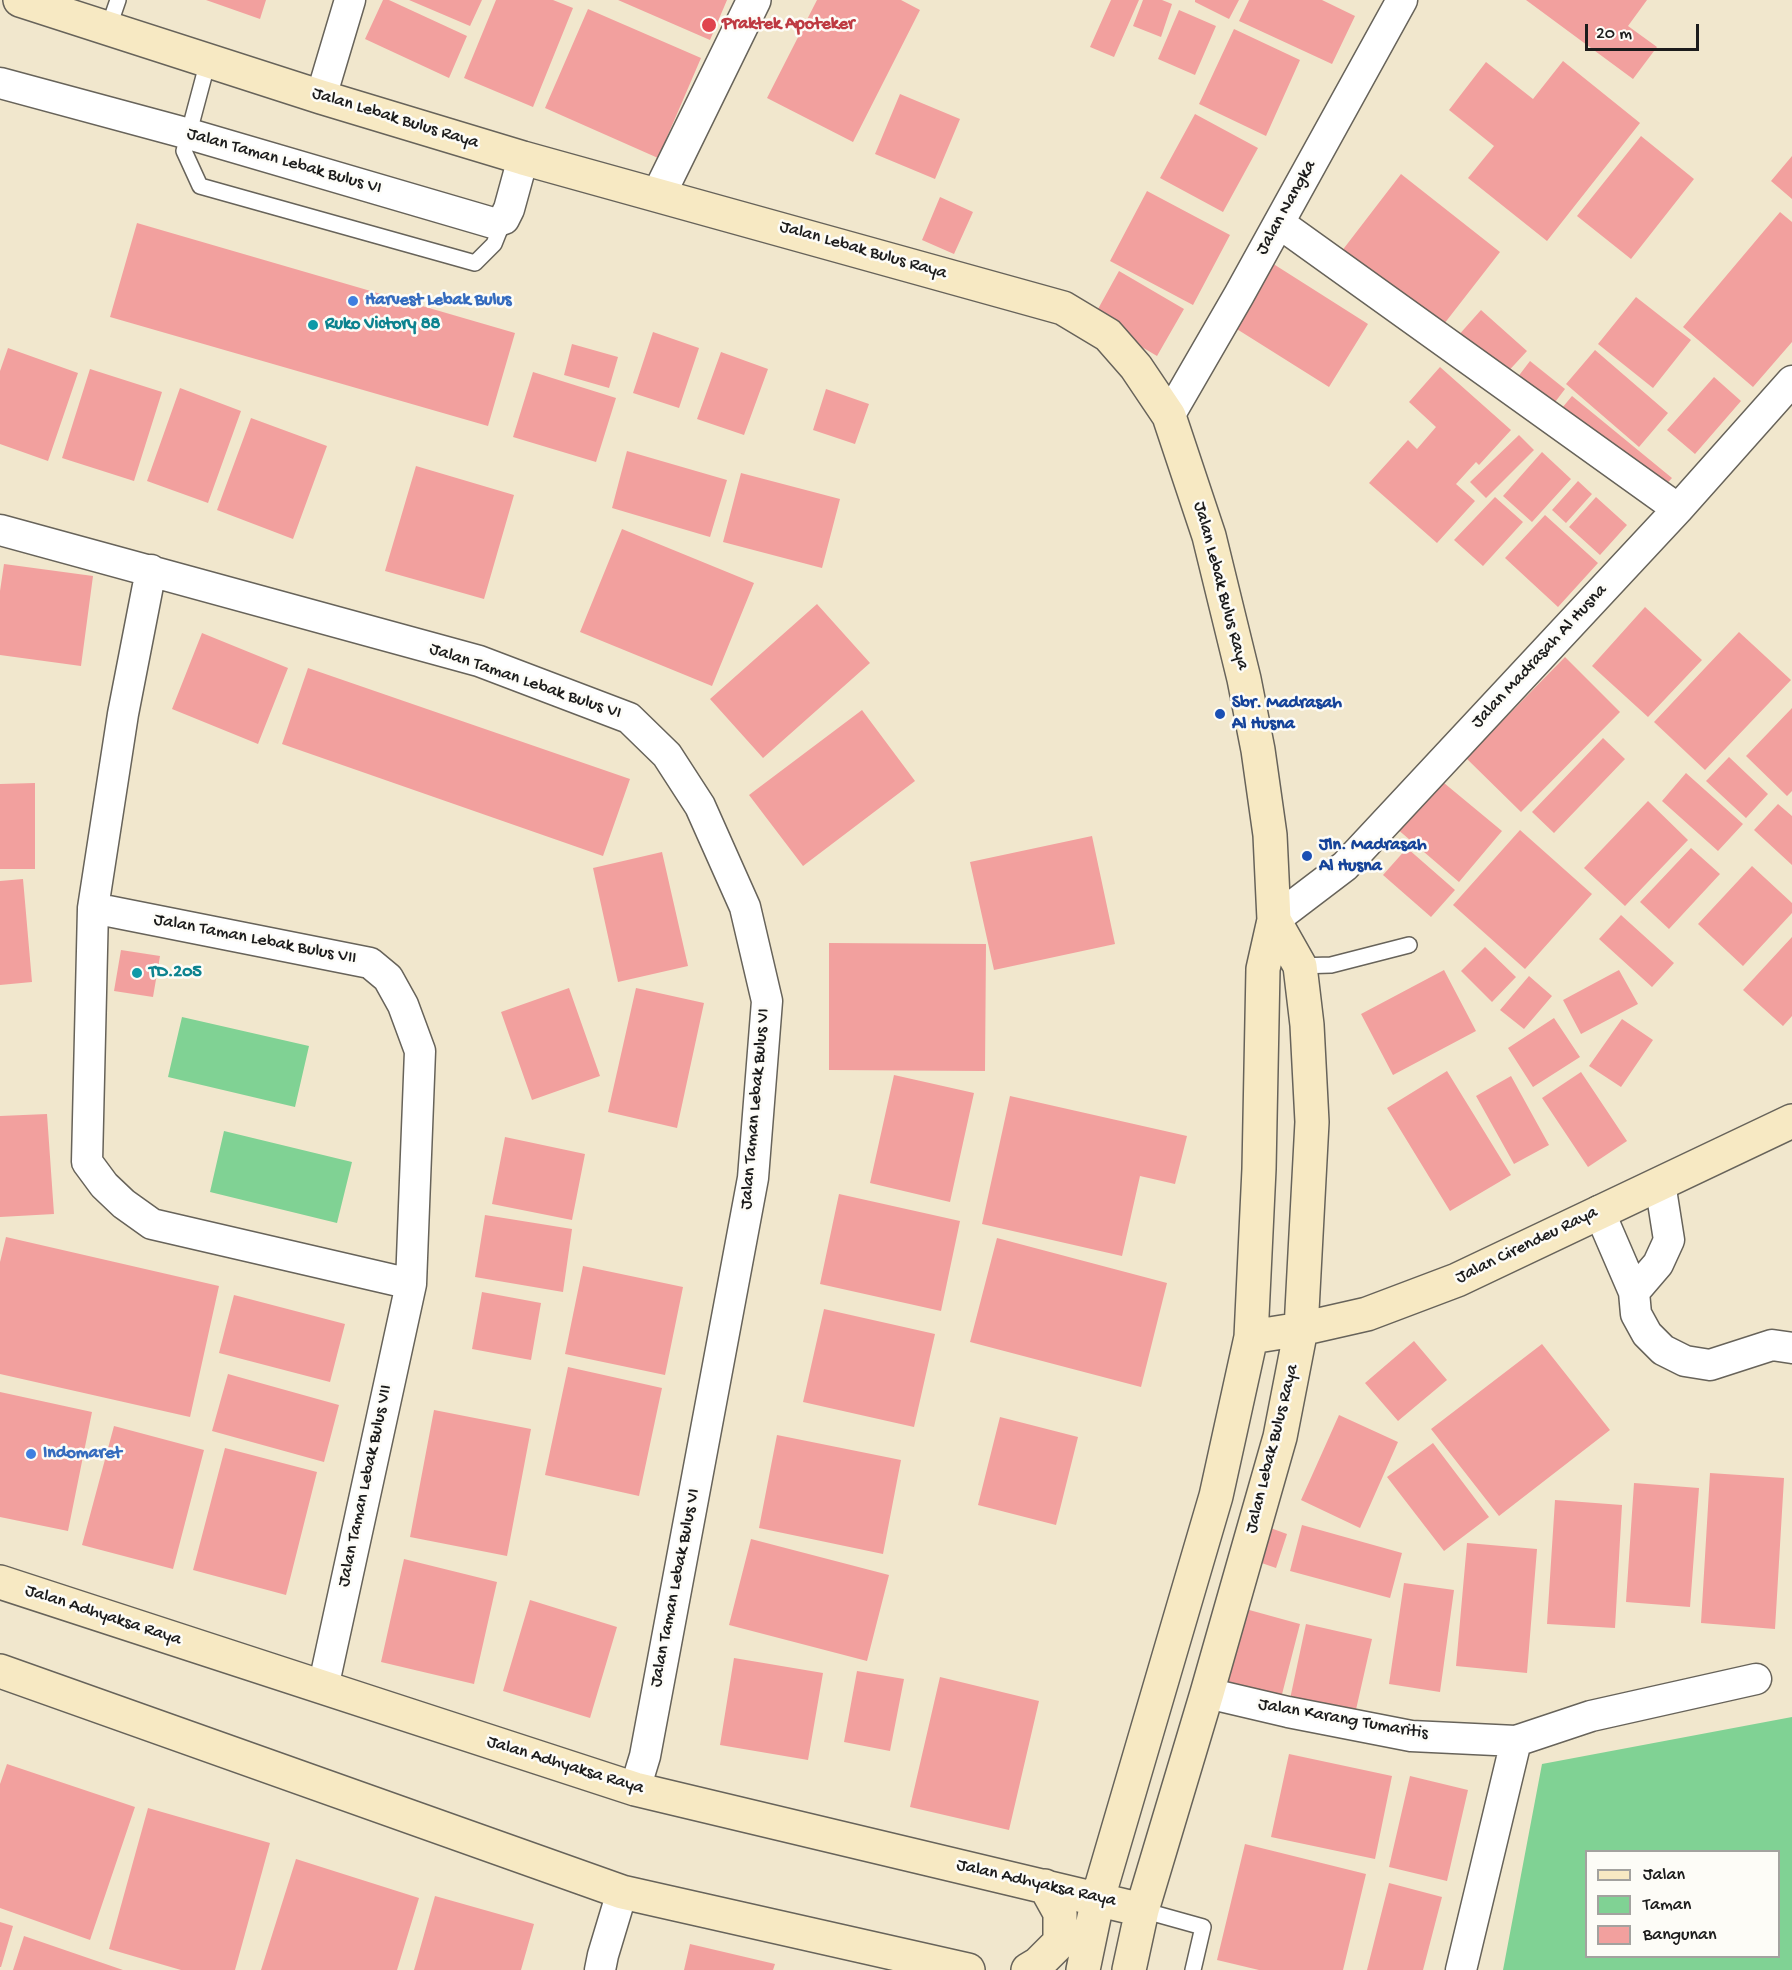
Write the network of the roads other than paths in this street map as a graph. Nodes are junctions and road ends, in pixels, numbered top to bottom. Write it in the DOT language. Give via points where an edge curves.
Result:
graph roads {
  1 [pos="20,0"];
  2 [pos="350,0"];
  3 [pos="754,0"];
  4 [pos="1402,0"];
  5 [pos="70,8"];
  6 [pos="113,14"];
  7 [pos="208,61"];
  8 [pos="0,83"];
  9 [pos="321,97"];
  10 [pos="189,134"];
  11 [pos="523,158"];
  12 [pos="659,194"];
  13 [pos="504,219"];
  14 [pos="1279,223"];
  15 [pos="1792,381"];
  16 [pos="1169,416"];
  17 [pos="1678,509"];
  18 [pos="0,530"];
  19 [pos="151,570"];
  20 [pos="93,908"];
  21 [pos="1274,920"];
  22 [pos="1409,945"];
  23 [pos="1300,966"];
  24 [pos="1263,969"];
  25 [pos="1792,1121"];
  26 [pos="1660,1183"];
  27 [pos="1599,1211"];
  28 [pos="411,1284"];
  29 [pos="1634,1292"];
  30 [pos="1301,1329"];
  31 [pos="1251,1337"];
  32 [pos="1792,1348"];
  33 [pos="0,1582"];
  34 [pos="0,1671"];
  35 [pos="1756,1679"];
  36 [pos="322,1688"];
  37 [pos="1207,1693"];
  38 [pos="1516,1741"];
  39 [pos="635,1789"];
  40 [pos="1046,1886"];
  41 [pos="622,1892"];
  42 [pos="1098,1898"];
  43 [pos="1142,1910"];
  44 [pos="600,1970"];
  45 [pos="968,1970"];
  46 [pos="1028,1970"];
  47 [pos="1083,1970"];
  48 [pos="1129,1970"];
  49 [pos="1193,1970"];
  50 [pos="1461,1970"];
  1 -- 5 [label="main road, Jalan Lebak Bulus Raya"];
  2 -- 9 [label="street"];
  3 -- 12 [label="street"];
  4 -- 14 [label="street, Jalan Nangka"];
  5 -- 6 [label="main road, Jalan Lebak Bulus Raya"];
  6 -- 7 [label="main road, Jalan Lebak Bulus Raya"];
  7 -- 9 [label="main road, Jalan Lebak Bulus Raya"];
  7 -- 10 [label="lane"];
  8 -- 10 [label="street, Jalan Taman Lebak Bulus VI"];
  9 -- 11 [label="main road, Jalan Lebak Bulus Raya"];
  10 -- 13 [label="street, Jalan Taman Lebak Bulus VI" via="493,224"];
  10 -- 13 [label="lane" via="184,151 200,186 475,263 494,244"];
  11 -- 12 [label="main road, Jalan Lebak Bulus Raya"];
  11 -- 13 [label="street"];
  12 -- 16 [label="main road, Jalan Lebak Bulus Raya" via="1064,308 1108,335 1136,367"];
  14 -- 16 [label="street, Jalan Nangka"];
  14 -- 17 [label="street"];
  15 -- 17 [label="street, Jalan Madrasah Al Husna"];
  16 -- 21 [label="main road, Jalan Lebak Bulus Raya" via="1209,536 1244,679 1270,836"];
  17 -- 21 [label="street, Jalan Madrasah Al Husna" via="1345,866"];
  18 -- 19 [label="street, Jalan Taman Lebak Bulus VI"];
  19 -- 20 [label="street" via="123,714"];
  19 -- 39 [label="street, Jalan Taman Lebak Bulus VI" via="479,662 629,718 667,754 700,806 745,907 766,1001 753,1178 645,1756"];
  20 -- 28 [label="street" via="87,1162 104,1185 152,1224"];
  20 -- 28 [label="street, Jalan Taman Lebak Bulus VII" via="370,963 388,978 420,1051"];
  21 -- 23 [label="main road, Jalan Lebak Bulus Raya"];
  21 -- 24 [label="main road, Jalan Lebak Bulus Raya"];
  22 -- 23 [label="lane" via="1331,965"];
  23 -- 24 [label="lane"];
  23 -- 30 [label="main road, Jalan Lebak Bulus Raya" via="1312,1122"];
  24 -- 31 [label="main road, Jalan Lebak Bulus Raya"];
  25 -- 26 [label="main road, Jalan Cirendeu Raya"];
  26 -- 27 [label="main road, Jalan Cirendeu Raya"];
  26 -- 29 [label="street" via="1669,1240 1658,1264"];
  27 -- 29 [label="street"];
  27 -- 30 [label="main road, Jalan Cirendeu Raya" via="1458,1280 1367,1314"];
  28 -- 36 [label="street, Jalan Taman Lebak Bulus VII"];
  29 -- 32 [label="street" via="1636,1314 1647,1334 1663,1350 1685,1361 1710,1365 1772,1346"];
  30 -- 31 [label="main road, Jalan Cirendeu Raya"];
  30 -- 37 [label="main road, Jalan Lebak Bulus Raya" via="1280,1437"];
  31 -- 42 [label="main road, Jalan Lebak Bulus Raya" via="1216,1496"];
  33 -- 36 [label="main road, Jalan Adhyaksa Raya"];
  34 -- 41 [label="main road"];
  35 -- 38 [label="street, Jalan Karang Tumaritis" via="1591,1716"];
  36 -- 39 [label="main road, Jalan Adhyaksa Raya"];
  37 -- 38 [label="street, Jalan Karang Tumaritis" via="1411,1736"];
  37 -- 43 [label="main road, Jalan Lebak Bulus Raya"];
  38 -- 50 [label="street"];
  39 -- 40 [label="main road, Jalan Adhyaksa Raya"];
  40 -- 42 [label="main road, Jalan Adhyaksa Raya"];
  40 -- 46 [label="main road" via="1060,1913 1060,1941"];
  41 -- 44 [label="street"];
  41 -- 45 [label="main road"];
  42 -- 43 [label="main road, Jalan Adhyaksa Raya"];
  42 -- 47 [label="main road, Jalan Lebak Bulus Raya"];
  43 -- 48 [label="main road, Jalan Lebak Bulus Raya"];
  43 -- 49 [label="lane" via="1203,1927"];
}
